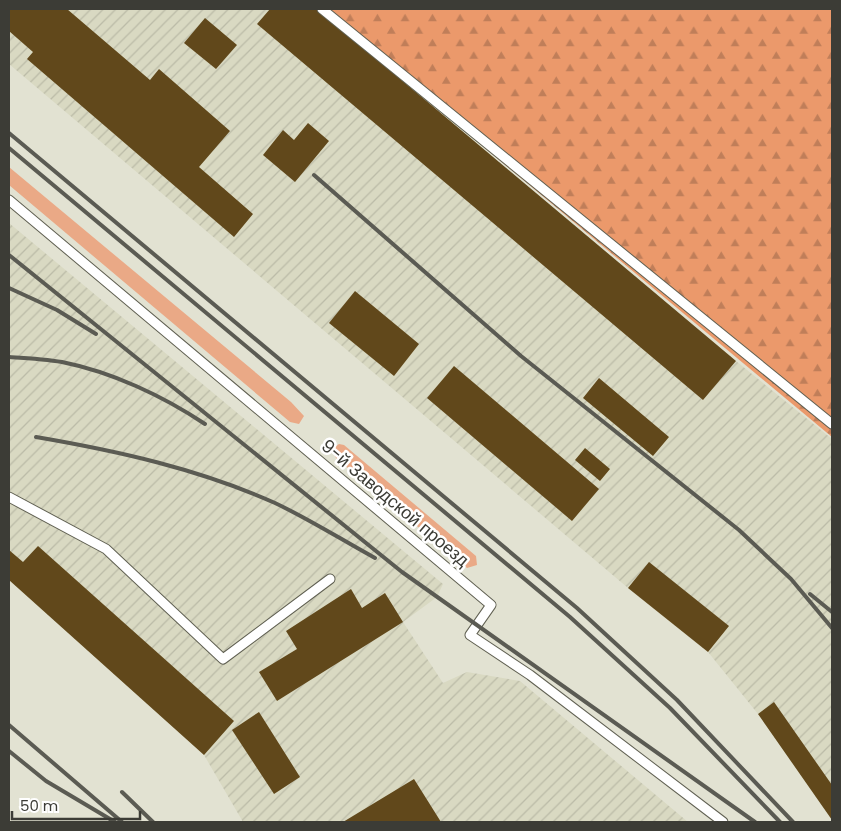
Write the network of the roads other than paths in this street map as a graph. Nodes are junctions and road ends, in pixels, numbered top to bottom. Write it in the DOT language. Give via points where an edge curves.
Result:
graph roads {
  1 [pos="322,9"];
  2 [pos="9,200"];
  3 [pos="832,424"];
  4 [pos="9,497"];
  5 [pos="330,579"];
  6 [pos="723,822"];
  1 -- 3 [label="lane"];
  2 -- 6 [label="lane, 9-й Заводской проезд" via="491,605 470,635 530,675"];
  4 -- 5 [label="lane" via="106,550 223,659"];
}
